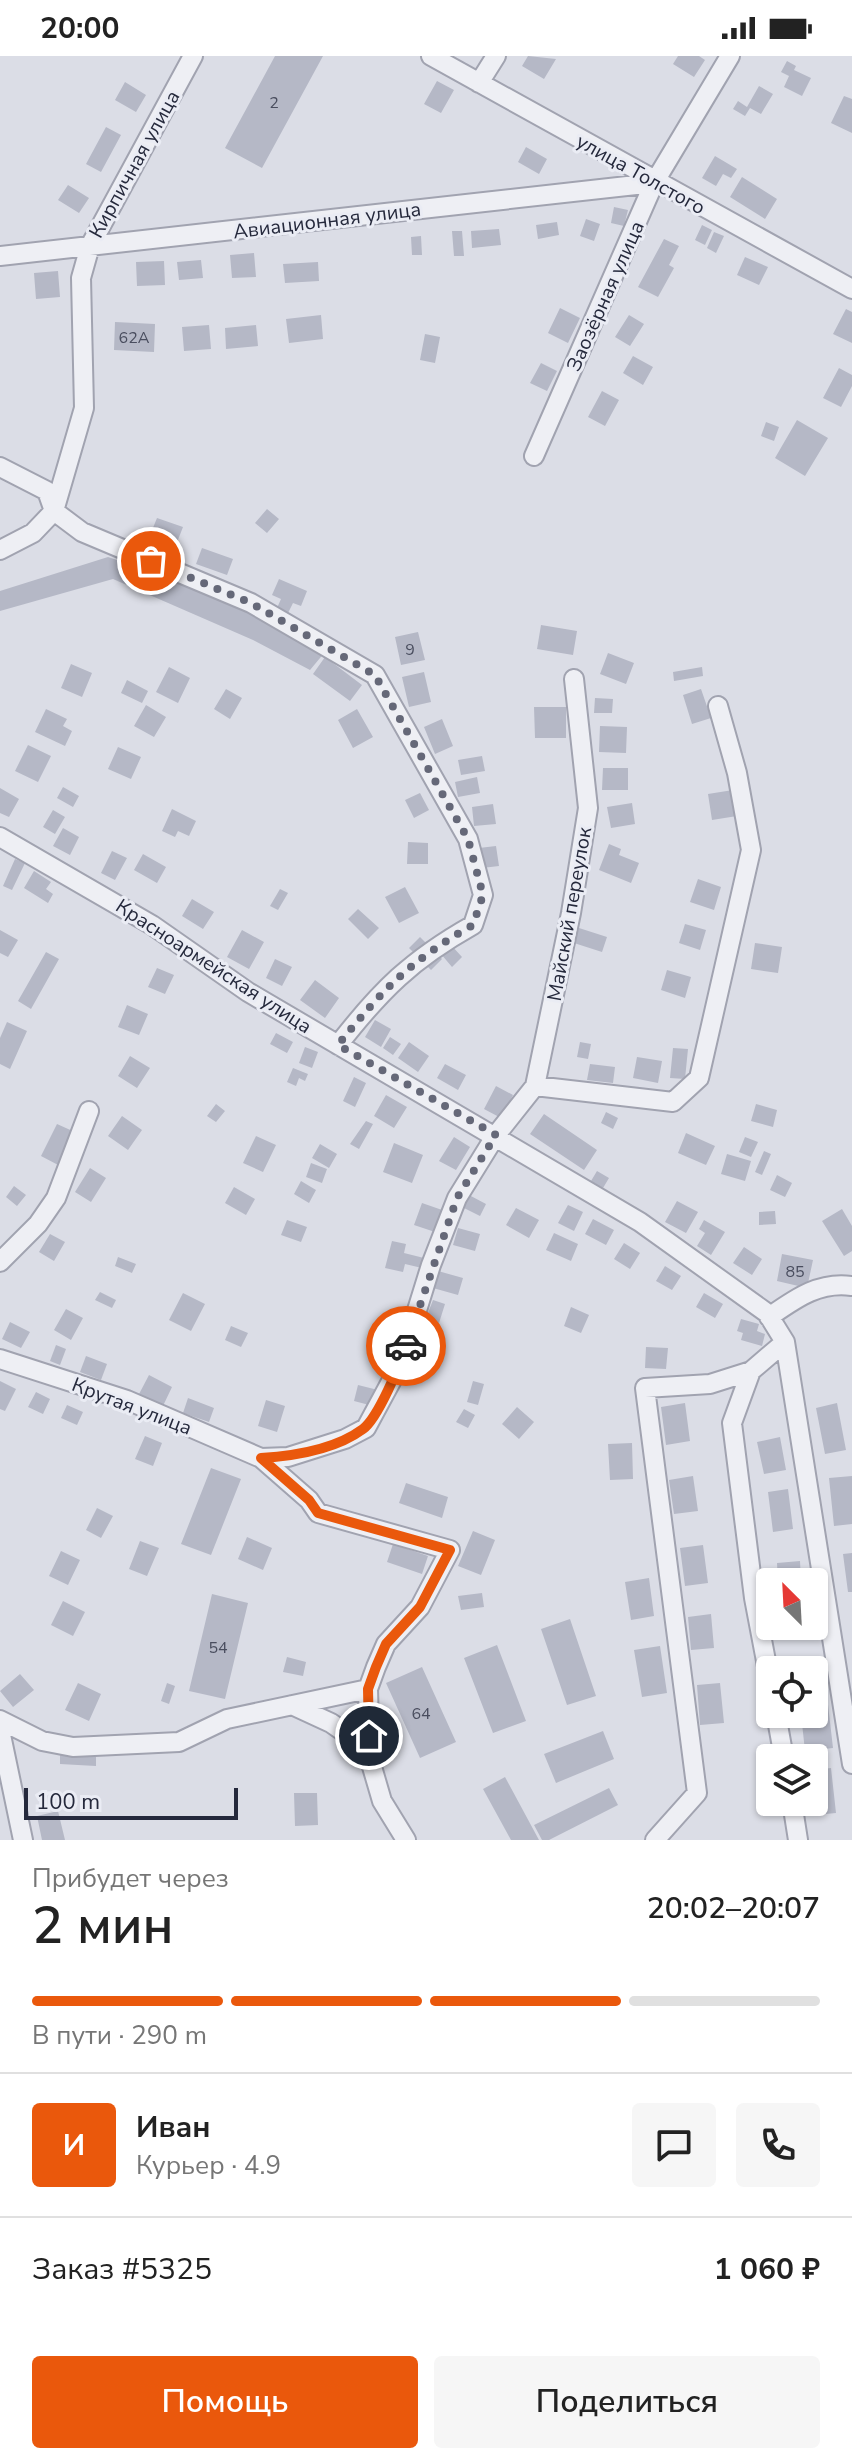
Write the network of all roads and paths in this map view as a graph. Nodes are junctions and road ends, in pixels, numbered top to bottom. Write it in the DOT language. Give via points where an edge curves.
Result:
graph roads {
  1 [pos="193,56"];
  2 [pos="431,56"];
  3 [pos="496,56"];
  4 [pos="730,56"];
  5 [pos="479,83"];
  6 [pos="654,183"];
  7 [pos="90,246"];
  8 [pos="0,256"];
  9 [pos="852,289"];
  10 [pos="534,456"];
  11 [pos="0,467"];
  12 [pos="54,511"];
  13 [pos="0,550"];
  14 [pos="574,679"];
  15 [pos="718,706"];
  16 [pos="0,837"];
  17 [pos="338,1045"];
  18 [pos="535,1086"];
  19 [pos="89,1111"];
  20 [pos="496,1135"];
  21 [pos="0,1262"];
  22 [pos="852,1286"];
  23 [pos="769,1317"];
  24 [pos="785,1342"];
  25 [pos="0,1359"];
  26 [pos="751,1371"];
  27 [pos="261,1458"];
  28 [pos="765,1656"];
  29 [pos="368,1689"];
  30 [pos="292,1705"];
  31 [pos="0,1720"];
  32 [pos="0,1730"];
  33 [pos="370,1760"];
  34 [pos="852,1764"];
  35 [pos="794,1816"];
  36 [pos="23,1840"];
  37 [pos="406,1840"];
  38 [pos="655,1840"];
  39 [pos="798,1840"];
  1 -- 7 [label="street, Кирпичная улица"];
  2 -- 5 [label="street, улица Толстого"];
  3 -- 5 [label="street"];
  4 -- 6 [label="street, Заозёрная улица"];
  5 -- 6 [label="street, улица Толстого"];
  6 -- 7 [label="street, Авиационная улица"];
  6 -- 9 [label="street, улица Толстого"];
  6 -- 10 [label="street, Заозёрная улица"];
  7 -- 8 [label="street, Авиационная улица"];
  7 -- 12 [label="street, Кирпичная улица" via="81,278 84,408"];
  11 -- 12 [label="street" via="47,491"];
  12 -- 13 [label="street" via="33,533"];
  12 -- 17 [label="street" via="82,532 251,603 375,675 453,807 483,895 473,925 427,951 380,992"];
  14 -- 18 [label="street, Майский переулок" via="588,808"];
  15 -- 18 [label="street" via="751,850 699,1078 673,1102"];
  16 -- 17 [label="street, Красноармейская улица" via="99,892"];
  17 -- 20 [label="street, Красноармейская улица"];
  18 -- 20 [label="street, Майский переулок"];
  19 -- 21 [label="street" via="56,1198"];
  20 -- 23 [label="street, Красноармейская улица" via="640,1222"];
  20 -- 27 [label="street, Майский переулок" via="457,1198 400,1365 366,1428 288,1457"];
  22 -- 23 [label="street" via="819,1288"];
  23 -- 24 [label="street, Красноармейская улица"];
  24 -- 26 [label="street"];
  24 -- 34 [label="street, Красноармейская улица"];
  25 -- 27 [label="street, Крутая улица" via="127,1400"];
  26 -- 28 [label="street" via="732,1423"];
  26 -- 38 [label="street" via="710,1384 645,1388 697,1793"];
  27 -- 29 [label="street, Крутая улица" via="318,1513 450,1550 420,1607 386,1644"];
  29 -- 30 [label="street"];
  29 -- 33 [label="street, Крутая улица"];
  30 -- 31 [label="street" via="227,1719 179,1742 73,1747 42,1741"];
  30 -- 33 [label="street, Крутая улица" via="354,1739"];
  32 -- 36 [label="street"];
  33 -- 37 [label="street, Крутая улица" via="382,1801"];
  35 -- 39 [label="street"];
}
